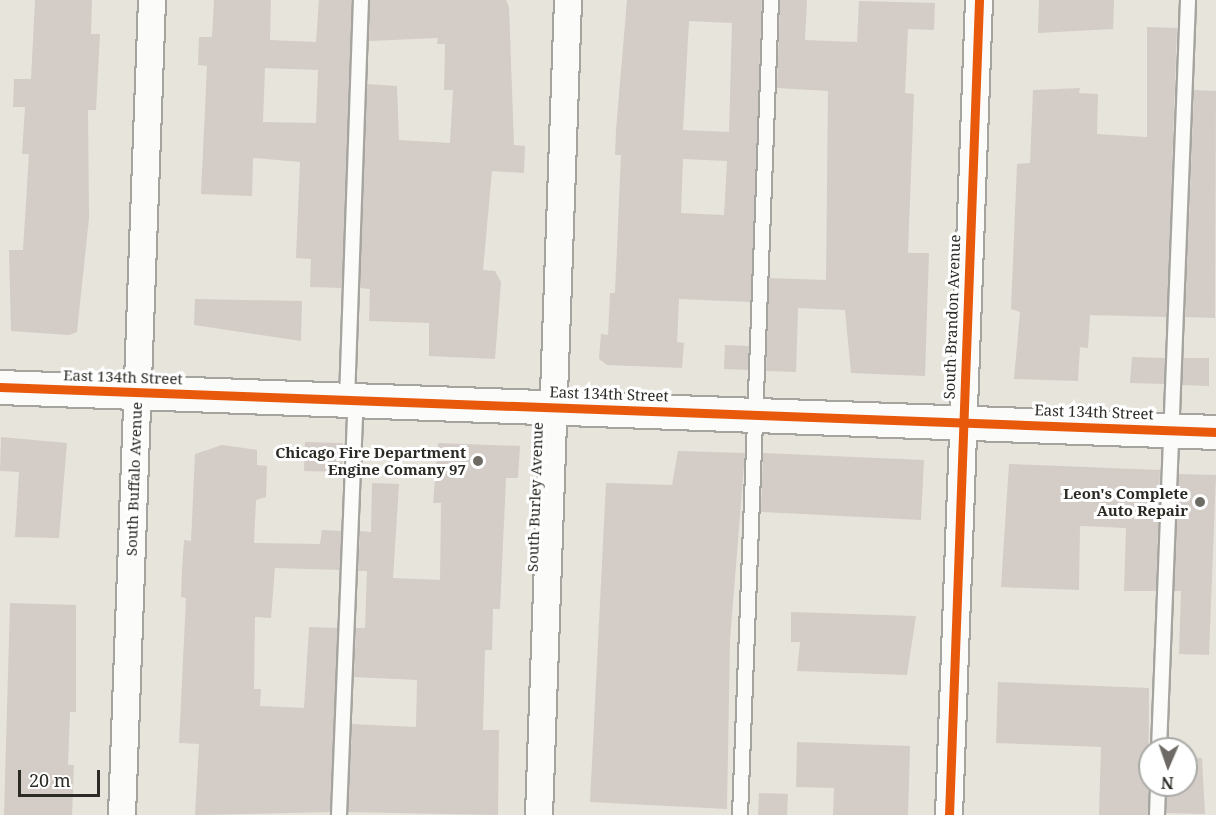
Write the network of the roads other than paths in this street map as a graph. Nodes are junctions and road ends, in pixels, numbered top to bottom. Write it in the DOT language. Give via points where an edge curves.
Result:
graph roads {
  1 [pos="152,0"];
  2 [pos="361,0"];
  3 [pos="568,0"];
  4 [pos="771,0"];
  5 [pos="979,0"];
  6 [pos="1188,0"];
  7 [pos="0,387"];
  8 [pos="137,392"];
  9 [pos="351,400"];
  10 [pos="553,407"];
  11 [pos="755,415"];
  12 [pos="963,423"];
  13 [pos="1171,430"];
  14 [pos="1216,432"];
  15 [pos="1159,737"];
  16 [pos="1158,797"];
  17 [pos="122,815"];
  18 [pos="339,815"];
  19 [pos="539,815"];
  20 [pos="740,815"];
  21 [pos="949,815"];
  22 [pos="1157,815"];
  1 -- 8 [label="street, South Buffalo Avenue"];
  2 -- 9 [label="lane"];
  3 -- 10 [label="street, South Burley Avenue"];
  4 -- 11 [label="lane"];
  5 -- 12 [label="street, South Brandon Avenue"];
  6 -- 13 [label="lane"];
  7 -- 8 [label="street, East 134th Street"];
  8 -- 9 [label="street, East 134th Street"];
  8 -- 17 [label="street, South Buffalo Avenue"];
  9 -- 10 [label="street, East 134th Street"];
  9 -- 18 [label="lane"];
  10 -- 11 [label="street, East 134th Street"];
  10 -- 19 [label="street, South Burley Avenue"];
  11 -- 12 [label="street, East 134th Street"];
  11 -- 20 [label="lane"];
  12 -- 13 [label="street, East 134th Street"];
  12 -- 21 [label="street, South Brandon Avenue"];
  13 -- 14 [label="street, East 134th Street"];
  13 -- 15 [label="lane"];
  16 -- 22 [label="lane"];
}
